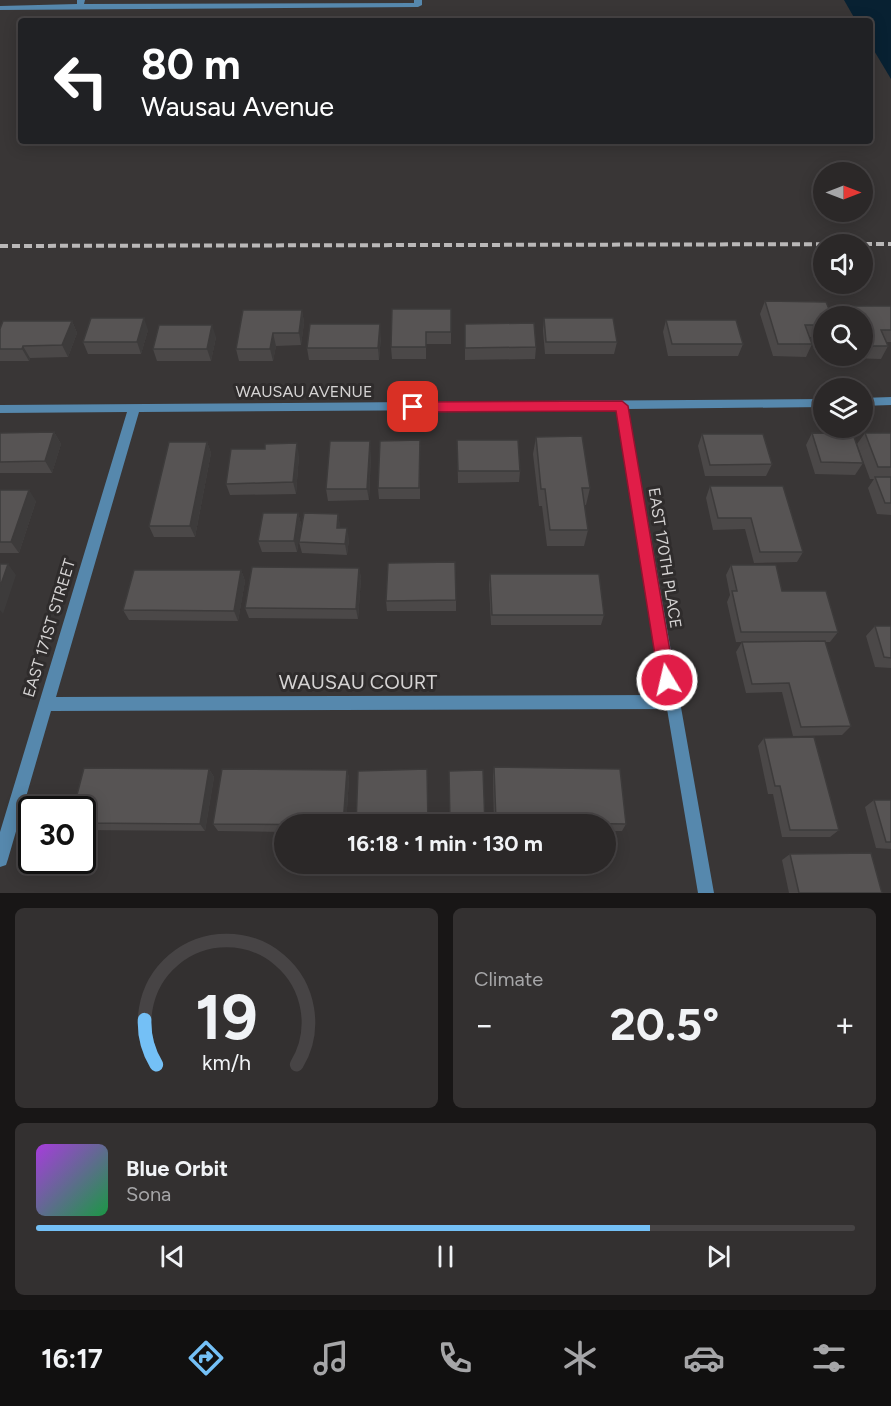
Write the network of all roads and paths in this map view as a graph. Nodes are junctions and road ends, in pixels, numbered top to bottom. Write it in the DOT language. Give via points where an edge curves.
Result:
graph roads {
  1 [pos="418,0"];
  2 [pos="80,3"];
  3 [pos="0,8"];
  4 [pos="891,401"];
  5 [pos="873,402"];
  6 [pos="813,403"];
  7 [pos="622,406"];
  8 [pos="134,408"];
  9 [pos="0,409"];
  10 [pos="671,702"];
  11 [pos="45,704"];
  12 [pos="0,859"];
  13 [pos="706,893"];
  1 -- 2 [label="street" via="418,5"];
  2 -- 3 [label="street"];
  4 -- 5 [label="street"];
  6 -- 7 [label="street, WAUSAU AVENUE"];
  7 -- 8 [label="street, WAUSAU AVENUE"];
  7 -- 10 [label="street, EAST 170TH PLACE"];
  8 -- 9 [label="street, WAUSAU AVENUE"];
  8 -- 11 [label="street, EAST 171ST STREET"];
  10 -- 11 [label="street, WAUSAU COURT"];
  10 -- 13 [label="street, EAST 170TH PLACE"];
  11 -- 12 [label="street, EAST 171ST STREET"];
}
